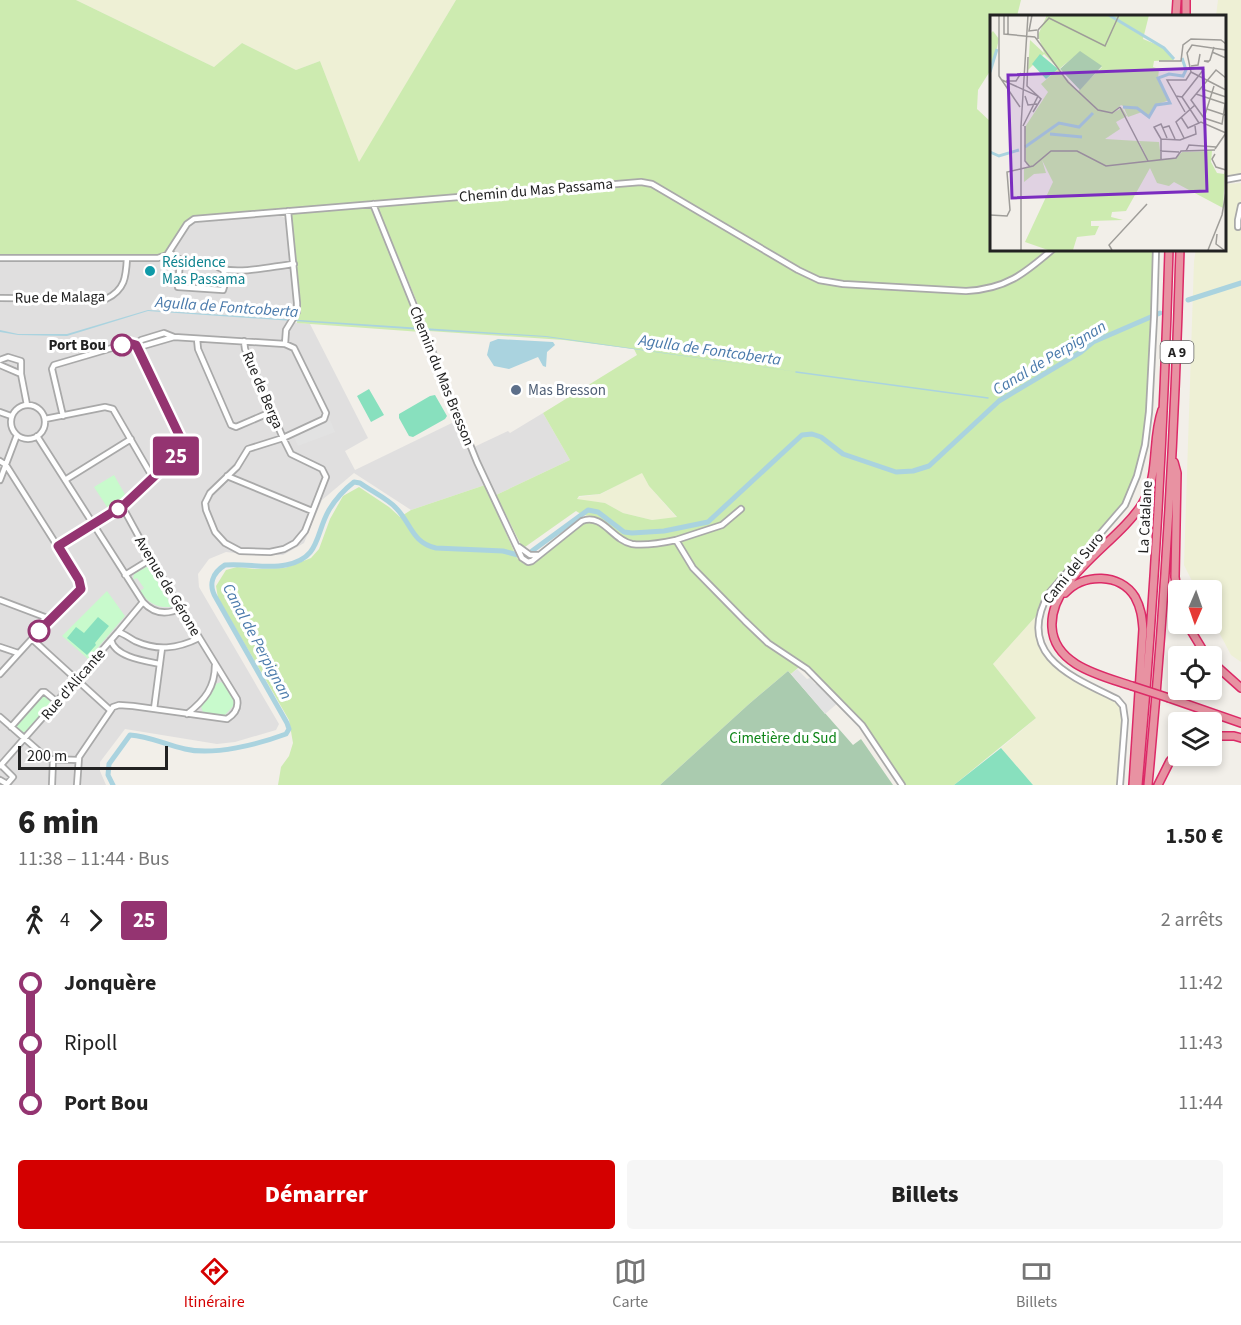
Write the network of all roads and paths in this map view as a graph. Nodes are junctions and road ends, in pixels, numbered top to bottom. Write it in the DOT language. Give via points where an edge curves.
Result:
graph roads {
  1 [pos="1177,0"];
  2 [pos="1176,15"];
  3 [pos="1241,177"];
  4 [pos="1226,180"];
  5 [pos="373,204"];
  6 [pos="1241,206"];
  7 [pos="288,211"];
  8 [pos="1238,227"];
  9 [pos="1052,250"];
  10 [pos="1156,250"];
  11 [pos="1169,250"];
  12 [pos="1180,250"];
  13 [pos="169,252"];
  14 [pos="0,258"];
  15 [pos="127,258"];
  16 [pos="180,261"];
  17 [pos="294,264"];
  18 [pos="223,269"];
  19 [pos="0,298"];
  20 [pos="197,339"];
  21 [pos="244,341"];
  22 [pos="285,344"];
  23 [pos="136,345"];
  24 [pos="0,362"];
  25 [pos="21,374"];
  26 [pos="1165,402"];
  27 [pos="27,405"];
  28 [pos="0,412"];
  29 [pos="271,412"];
  30 [pos="12,416"];
  31 [pos="63,416"];
  32 [pos="45,419"];
  33 [pos="17,435"];
  34 [pos="37,436"];
  35 [pos="283,438"];
  36 [pos="131,439"];
  37 [pos="1172,454"];
  38 [pos="0,461"];
  39 [pos="6,465"];
  40 [pos="227,476"];
  41 [pos="153,478"];
  42 [pos="0,480"];
  43 [pos="65,480"];
  44 [pos="122,506"];
  45 [pos="741,509"];
  46 [pos="312,511"];
  47 [pos="94,525"];
  48 [pos="676,540"];
  49 [pos="58,546"];
  50 [pos="151,559"];
  51 [pos="125,574"];
  52 [pos="1175,580"];
  53 [pos="0,600"];
  54 [pos="1057,601"];
  55 [pos="142,602"];
  56 [pos="181,608"];
  57 [pos="50,619"];
  58 [pos="118,632"];
  59 [pos="199,638"];
  60 [pos="32,639"];
  61 [pos="111,640"];
  62 [pos="0,646"];
  63 [pos="162,648"];
  64 [pos="18,653"];
  65 [pos="160,663"];
  66 [pos="215,664"];
  67 [pos="1222,671"];
  68 [pos="0,674"];
  69 [pos="76,680"];
  70 [pos="1241,688"];
  71 [pos="57,702"];
  72 [pos="154,709"];
  73 [pos="110,710"];
  74 [pos="187,714"];
  75 [pos="0,717"];
  76 [pos="1241,723"];
  77 [pos="11,727"];
  78 [pos="1222,736"];
  79 [pos="1241,738"];
  80 [pos="25,739"];
  81 [pos="53,760"];
  82 [pos="78,760"];
  83 [pos="0,765"];
  84 [pos="1168,765"];
  85 [pos="0,780"];
  86 [pos="52,785"];
  87 [pos="77,785"];
  88 [pos="902,785"];
  89 [pos="1120,785"];
  90 [pos="1133,785"];
  91 [pos="1138,785"];
  92 [pos="1148,785"];
  93 [pos="1158,785"];
  1 -- 2 [label="highway"];
  3 -- 4 [label="street"];
  5 -- 7 [label="street, Chemin du Mas Passama"];
  5 -- 9 [label="street, Chemin du Mas Passama" via="652,183 798,270 819,280 843,284 986,290 1027,270"];
  5 -- 48 [label="street, Chemin du Mas Bresson" via="477,462 525,561 532,561 590,518 622,541 633,544"];
  6 -- 8 [label="street"];
  7 -- 13 [label="street, Chemin du Mas Passama" via="194,219"];
  7 -- 17 [label="street"];
  10 -- 89 [label="street, Cami del Suro" via="1146,434 1137,476 1125,505 1049,593 1038,622 1042,644 1053,663 1123,706"];
  11 -- 26 [label="highway, La Catalane / A 9"];
  12 -- 37 [label="highway, La Catalane / A 9"];
  13 -- 15 [label="street" via="158,258"];
  13 -- 16 [label="street"];
  14 -- 15 [label="street"];
  15 -- 19 [label="street, Rue de Malaga" via="125,282 106,299"];
  16 -- 18 [label="street"];
  16 -- 18 [label="street" via="178,286 223,290"];
  17 -- 18 [label="street"];
  17 -- 22 [label="street" via="297,303"];
  20 -- 21 [label="street"];
  20 -- 23 [label="street" via="164,333"];
  20 -- 29 [label="street" via="231,425 236,427"];
  21 -- 22 [label="street"];
  21 -- 29 [label="street, Rue de Berga" via="244,350"];
  22 -- 35 [label="street" via="294,348 326,417"];
  23 -- 31 [label="street" via="129,343 54,365"];
  23 -- 41 [label="street" via="182,444 179,453"];
  24 -- 25 [label="street"];
  24 -- 25 [label="street" via="8,357 21,361"];
  25 -- 27 [label="street"];
  26 -- 54 [label="highway" via="1158,421 1156,461 1142,504 1063,588"];
  26 -- 91 [label="highway, La Catalane / A 9"];
  27 -- 30 [label="street"];
  27 -- 32 [label="street" via="39,410"];
  28 -- 30 [label="street"];
  29 -- 35 [label="street, Rue de Berga"];
  30 -- 33 [label="street" via="11,427"];
  31 -- 32 [label="street"];
  31 -- 36 [label="street" via="110,408"];
  32 -- 34 [label="street"];
  33 -- 34 [label="street" via="27,439"];
  33 -- 39 [label="street"];
  34 -- 43 [label="street"];
  35 -- 40 [label="street" via="248,449"];
  35 -- 46 [label="street, Rue de Berga" via="291,454 325,472"];
  36 -- 41 [label="street"];
  36 -- 43 [label="street"];
  37 -- 52 [label="highway" via="1177,473"];
  37 -- 92 [label="highway, La Catalane / A 9"];
  38 -- 39 [label="street"];
  39 -- 42 [label="street"];
  39 -- 49 [label="street"];
  40 -- 46 [label="street"];
  40 -- 46 [label="street" via="210,494 206,510 220,538 240,550 284,549 305,531"];
  41 -- 44 [label="street"];
  43 -- 47 [label="street"];
  44 -- 47 [label="street"];
  44 -- 50 [label="street, Avenue de Gérone"];
  45 -- 48 [label="street" via="722,525"];
  47 -- 49 [label="street"];
  47 -- 51 [label="street"];
  48 -- 88 [label="street" via="693,568 745,621 768,643 807,669 862,726"];
  49 -- 57 [label="street" via="81,589"];
  50 -- 51 [label="street"];
  50 -- 56 [label="street, Avenue de Gérone"];
  51 -- 55 [label="street"];
  53 -- 57 [label="street"];
  54 -- 76 [label="highway, bridge" via="1052,631 1055,641 1063,653 1082,667"];
  54 -- 90 [label="highway" via="1082,581 1105,579 1131,592 1142,612"];
  55 -- 56 [label="street" via="163,613"];
  55 -- 58 [label="street, Rue d'Alicante"];
  56 -- 59 [label="street, Avenue de Gérone"];
  57 -- 60 [label="street"];
  58 -- 61 [label="street, Rue d'Alicante"];
  58 -- 63 [label="street"];
  59 -- 63 [label="street"];
  59 -- 66 [label="street, Avenue de Gérone"];
  60 -- 64 [label="street"];
  60 -- 69 [label="street"];
  61 -- 65 [label="street" via="126,654"];
  61 -- 69 [label="street, Rue d'Alicante"];
  62 -- 64 [label="street"];
  63 -- 65 [label="street"];
  64 -- 68 [label="street"];
  65 -- 72 [label="street"];
  66 -- 74 [label="street" via="211,690"];
  66 -- 74 [label="street, Avenue de Gérone" via="237,699 237,708 227,719"];
  67 -- 70 [label="highway"];
  69 -- 71 [label="street, Rue d'Alicante"];
  69 -- 73 [label="street"];
  71 -- 77 [label="street" via="42,692"];
  71 -- 80 [label="street, Rue d'Alicante"];
  72 -- 73 [label="street, Avenue de Gérone" via="119,705"];
  72 -- 74 [label="street, Avenue de Gérone"];
  73 -- 82 [label="street"];
  75 -- 77 [label="street"];
  77 -- 80 [label="street"];
  78 -- 79 [label="highway"];
  80 -- 81 [label="street"];
  80 -- 83 [label="street, Rue d'Alicante"];
  81 -- 82 [label="street"];
  81 -- 86 [label="street"];
  82 -- 87 [label="street"];
  83 -- 85 [label="street, Rue d'Alicante" via="13,777 7,784"];
  84 -- 93 [label="highway"];
}
